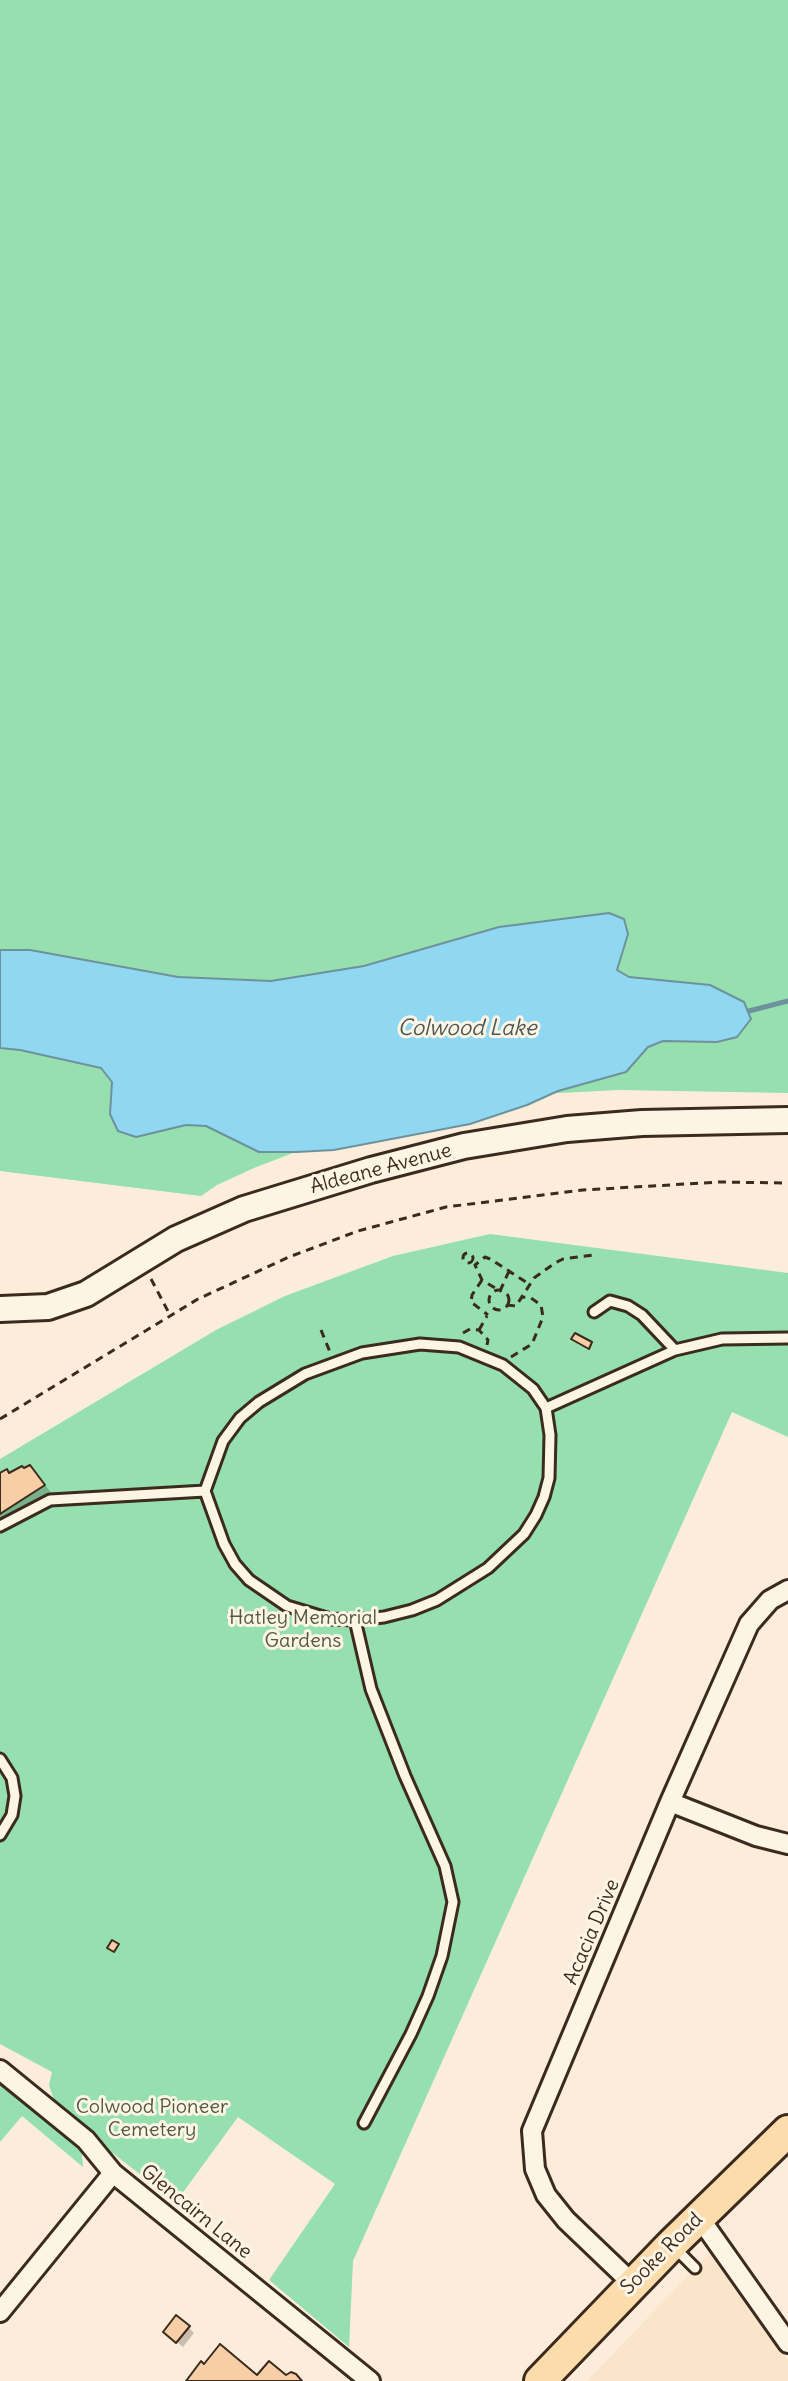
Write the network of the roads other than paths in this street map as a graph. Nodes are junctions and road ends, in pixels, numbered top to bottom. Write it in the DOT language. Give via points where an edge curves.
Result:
graph roads {
  1 [pos="788,1120"];
  2 [pos="0,1309"];
  3 [pos="594,1312"];
  4 [pos="788,1338"];
  5 [pos="675,1350"];
  6 [pos="546,1408"];
  7 [pos="205,1491"];
  8 [pos="0,1526"];
  9 [pos="788,1590"];
  10 [pos="355,1620"];
  11 [pos="0,1759"];
  12 [pos="670,1802"];
  13 [pos="0,1835"];
  14 [pos="788,1844"];
  15 [pos="0,2070"];
  16 [pos="364,2123"];
  17 [pos="788,2131"];
  18 [pos="113,2173"];
  19 [pos="699,2217"];
  20 [pos="671,2245"];
  21 [pos="695,2268"];
  22 [pos="633,2284"];
  23 [pos="0,2312"];
  24 [pos="788,2343"];
  25 [pos="370,2381"];
  26 [pos="540,2381"];
  1 -- 2 [label="street, Aldeane Avenue" via="627,1124 464,1146 244,1209 176,1239 86,1294 48,1307"];
  3 -- 5 [label="lane" via="610,1301 628,1306"];
  4 -- 5 [label="lane" via="722,1339"];
  5 -- 6 [label="lane"];
  6 -- 7 [label="lane" via="533,1389 503,1365 459,1347 391,1347 334,1361 259,1402 223,1441"];
  6 -- 10 [label="lane" via="549,1478 524,1534 488,1568 437,1600"];
  7 -- 8 [label="lane" via="50,1500"];
  7 -- 10 [label="lane" via="224,1544 249,1580 287,1606 330,1619"];
  9 -- 12 [label="street, Acacia Drive" via="770,1600 749,1624"];
  10 -- 16 [label="lane" via="371,1689 445,1866 453,1902 428,1996"];
  11 -- 13 [label="lane" via="15,1796 12,1815"];
  12 -- 14 [label="street"];
  12 -- 22 [label="street, Acacia Drive" via="532,2131 535,2169 546,2195"];
  15 -- 18 [label="street, Glencairn Lane" via="86,2140"];
  17 -- 19 [label="main road, Sooke Road"];
  18 -- 23 [label="street"];
  18 -- 25 [label="street, Glencairn Lane"];
  19 -- 20 [label="main road, Sooke Road"];
  19 -- 24 [label="street"];
  20 -- 21 [label="lane"];
  20 -- 22 [label="main road, Sooke Road"];
  22 -- 26 [label="main road, Sooke Road"];
}
